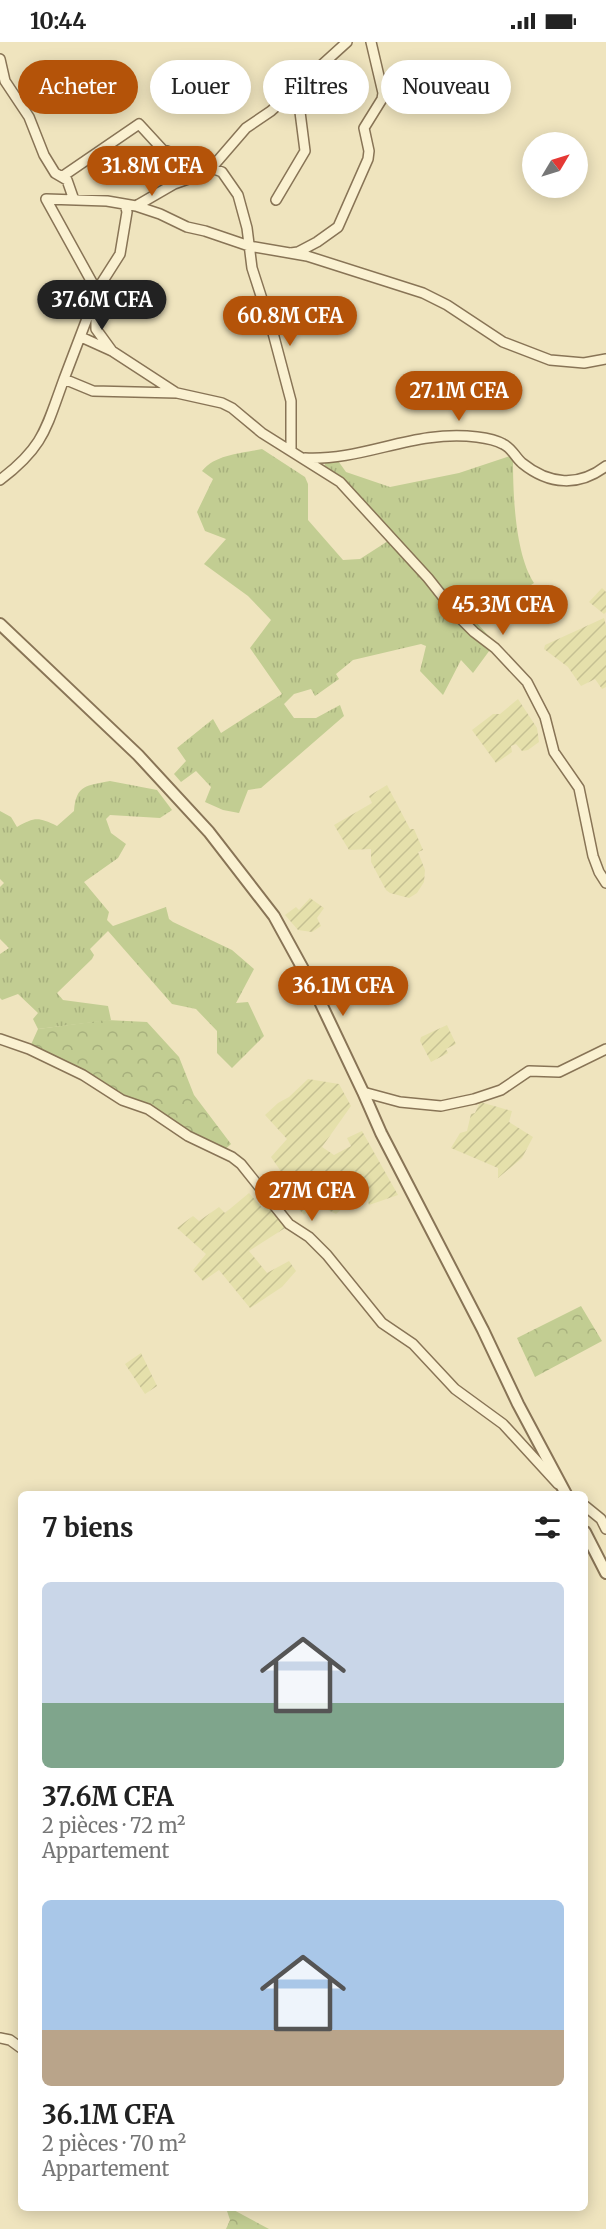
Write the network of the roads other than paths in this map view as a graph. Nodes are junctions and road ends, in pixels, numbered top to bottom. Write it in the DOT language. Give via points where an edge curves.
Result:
graph roads {
  1 [pos="347,42"];
  2 [pos="371,42"];
  3 [pos="0,59"];
  4 [pos="327,60"];
  5 [pos="267,114"];
  6 [pos="300,114"];
  7 [pos="213,168"];
  8 [pos="63,176"];
  9 [pos="74,200"];
  10 [pos="276,200"];
  11 [pos="125,204"];
  12 [pos="136,206"];
  13 [pos="249,246"];
  14 [pos="287,254"];
  15 [pos="96,295"];
  16 [pos="81,337"];
  17 [pos="112,351"];
  18 [pos="606,359"];
  19 [pos="64,379"];
  20 [pos="177,393"];
  21 [pos="291,452"];
  22 [pos="304,458"];
  23 [pos="606,466"];
  24 [pos="0,480"];
  25 [pos="0,624"];
  26 [pos="606,883"];
  27 [pos="0,1039"];
  28 [pos="606,1049"];
  29 [pos="363,1092"];
  30 [pos="564,1491"];
  31 [pos="565,1491"];
  32 [pos="588,1508"];
  33 [pos="606,1529"];
  34 [pos="588,1538"];
  35 [pos="606,1573"];
  36 [pos="0,2038"];
  37 [pos="18,2046"];
  1 -- 4 [label="street"];
  2 -- 14 [label="street" via="383,93 364,128 368,159 338,226 298,252"];
  3 -- 8 [label="street" via="5,81 29,117 44,155 55,173"];
  5 -- 7 [label="street" via="246,128"];
  6 -- 10 [label="street" via="305,151"];
  7 -- 8 [label="street" via="162,149 139,124"];
  7 -- 12 [label="street"];
  7 -- 13 [label="street" via="222,172 238,195"];
  8 -- 9 [label="street"];
  9 -- 11 [label="street"];
  9 -- 15 [label="street" via="46,199"];
  11 -- 12 [label="street"];
  11 -- 15 [label="street" via="120,254"];
  12 -- 13 [label="street"];
  13 -- 14 [label="street"];
  13 -- 21 [label="street" via="291,401"];
  14 -- 18 [label="street" via="307,256 423,293 503,342 539,356 567,363"];
  15 -- 16 [label="street"];
  15 -- 17 [label="street" via="97,332"];
  16 -- 17 [label="street"];
  16 -- 19 [label="street"];
  17 -- 20 [label="street"];
  19 -- 20 [label="street" via="93,391"];
  19 -- 24 [label="street" via="42,437 22,463"];
  20 -- 21 [label="street" via="232,408"];
  21 -- 22 [label="street"];
  22 -- 23 [label="street" via="361,454 446,435 479,437 503,444 524,465 551,479 580,481"];
  22 -- 26 [label="street" via="353,495 459,616 527,682 545,717 554,752 579,788 593,856"];
  25 -- 29 [label="street" via="138,755 209,832 255,890 274,916 314,989"];
  27 -- 30 [label="street" via="29,1049 122,1100 148,1109 241,1164 289,1224 327,1255 382,1323 413,1344 455,1389 503,1424"];
  28 -- 29 [label="street" via="559,1072 529,1071 501,1090 441,1106 400,1102"];
  29 -- 31 [label="street"];
  32 -- 33 [label="street"];
  34 -- 35 [label="street"];
  36 -- 37 [label="street"];
}
